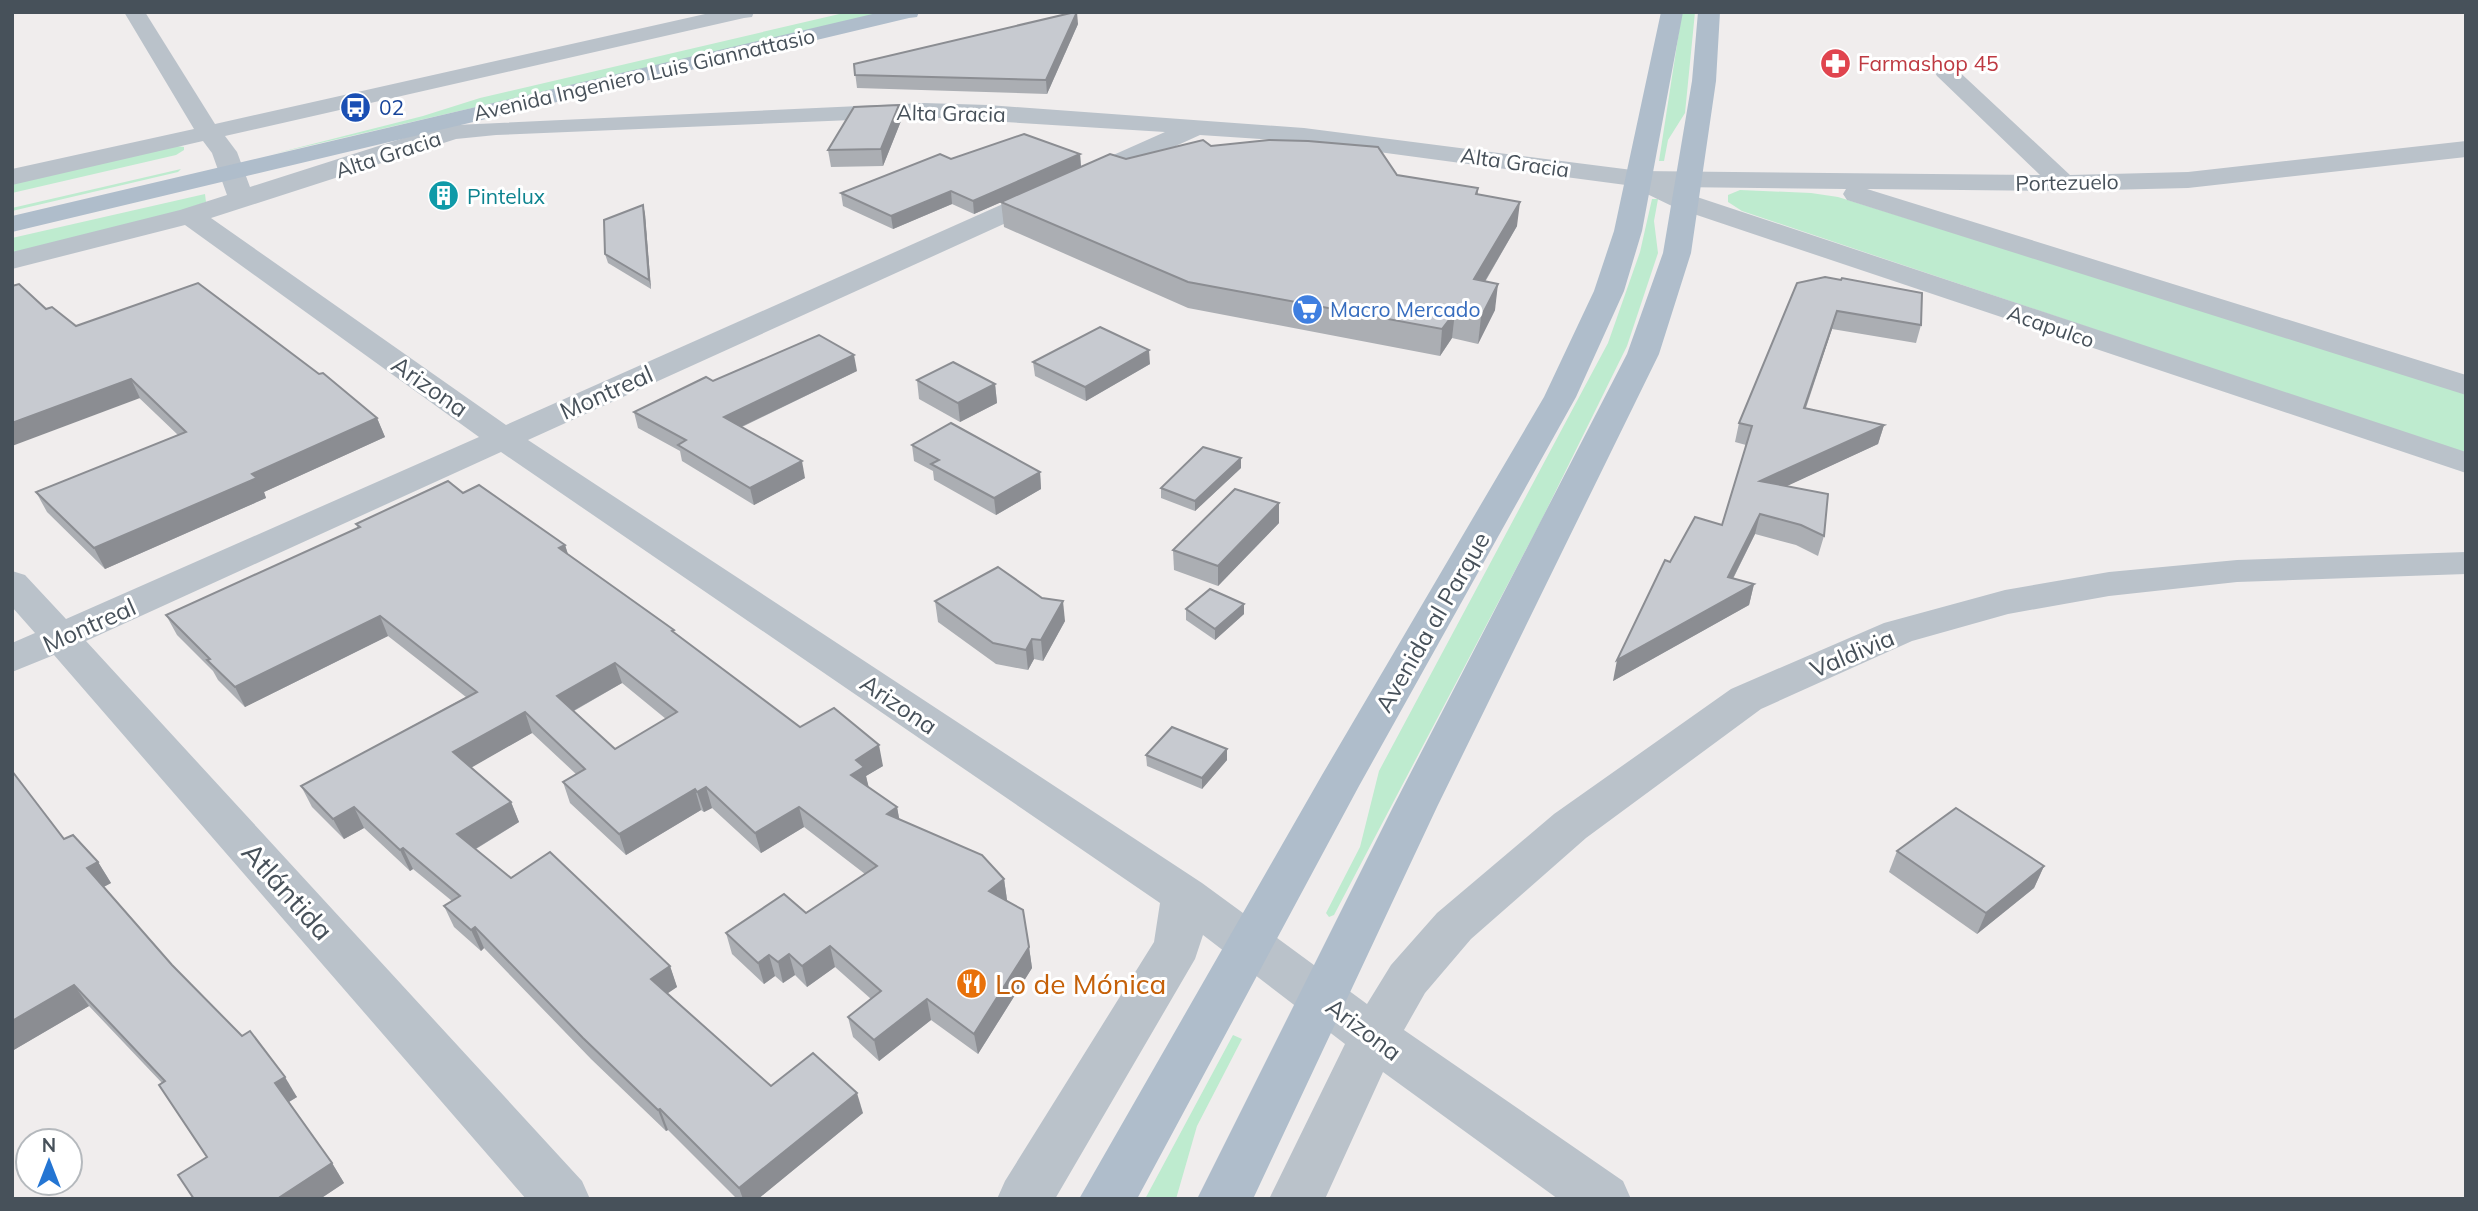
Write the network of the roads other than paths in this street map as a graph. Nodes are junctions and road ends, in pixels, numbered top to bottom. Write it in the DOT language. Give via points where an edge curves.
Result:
graph roads {
  1 [pos="134,12"];
  2 [pos="744,12"];
  3 [pos="819,12"];
  4 [pos="909,12"];
  5 [pos="1672,12"];
  6 [pos="1709,12"];
  7 [pos="1945,71"];
  8 [pos="1200,126"];
  9 [pos="2466,149"];
  10 [pos="220,152"];
  11 [pos="12,177"];
  12 [pos="1820,183"];
  13 [pos="2063,183"];
  14 [pos="1669,185"];
  15 [pos="242,200"];
  16 [pos="12,201"];
  17 [pos="190,216"];
  18 [pos="12,224"];
  19 [pos="12,261"];
  20 [pos="2466,385"];
  21 [pos="504,439"];
  22 [pos="2466,463"];
  23 [pos="2466,563"];
  24 [pos="12,583"];
  25 [pos="62,637"];
  26 [pos="12,659"];
  27 [pos="1185,897"];
  28 [pos="1249,943"];
  29 [pos="1322,998"];
  30 [pos="1374,1037"];
  31 [pos="562,1199"];
  32 [pos="1025,1199"];
  33 [pos="1107,1199"];
  34 [pos="1225,1199"];
  35 [pos="1297,1199"];
  36 [pos="1603,1199"];
  1 -- 10 [label="street"];
  2 -- 10 [label="street, Avenida Ingeniero Luis Giannattasio"];
  3 -- 10 [label="main road, Avenida Ingeniero Luis Giannattasio"];
  4 -- 10 [label="main road, Avenida Ingeniero Luis Giannattasio"];
  5 -- 14 [label="main road, Avenida al Parque"];
  6 -- 14 [label="main road, Avenida al Parque" via="1703,81"];
  7 -- 13 [label="street"];
  8 -- 14 [label="street, Alta Gracia" via="1413,148"];
  8 -- 15 [label="street, Alta Gracia" via="924,110 496,128 422,140"];
  8 -- 21 [label="street, Montreal"];
  9 -- 13 [label="street, Portezuelo" via="2188,180"];
  10 -- 11 [label="street, Avenida Ingeniero Luis Giannattasio"];
  10 -- 15 [label="street"];
  10 -- 16 [label="main road, Avenida Ingeniero Luis Giannattasio"];
  10 -- 18 [label="main road, Avenida Ingeniero Luis Giannattasio"];
  12 -- 13 [label="street, Portezuelo"];
  12 -- 14 [label="street, Portezuelo"];
  12 -- 20 [label="street"];
  14 -- 22 [label="street, Acapulco" via="2227,385"];
  14 -- 28 [label="main road, Avenida al Parque" via="1609,291 1560,397"];
  14 -- 29 [label="main road, Avenida al Parque" via="1677,253 1643,354"];
  15 -- 17 [label="street"];
  17 -- 19 [label="street"];
  17 -- 21 [label="street, Arizona"];
  21 -- 25 [label="street, Montreal"];
  21 -- 27 [label="street, Arizona"];
  23 -- 30 [label="street, Valdivia" via="2237,571 2109,584 2006,602 1898,632 1746,699 1570,826 1454,926 1408,979"];
  24 -- 25 [label="street, Atlántida"];
  25 -- 26 [label="street, Montreal"];
  25 -- 31 [label="street, Atlántida"];
  27 -- 28 [label="street, Arizona"];
  27 -- 32 [label="street" via="1178,945"];
  28 -- 29 [label="street, Arizona"];
  28 -- 33 [label="main road, Avenida al Parque"];
  29 -- 30 [label="street, Arizona"];
  29 -- 34 [label="main road, Avenida al Parque"];
  30 -- 35 [label="street"];
  30 -- 36 [label="street, Arizona"];
}
